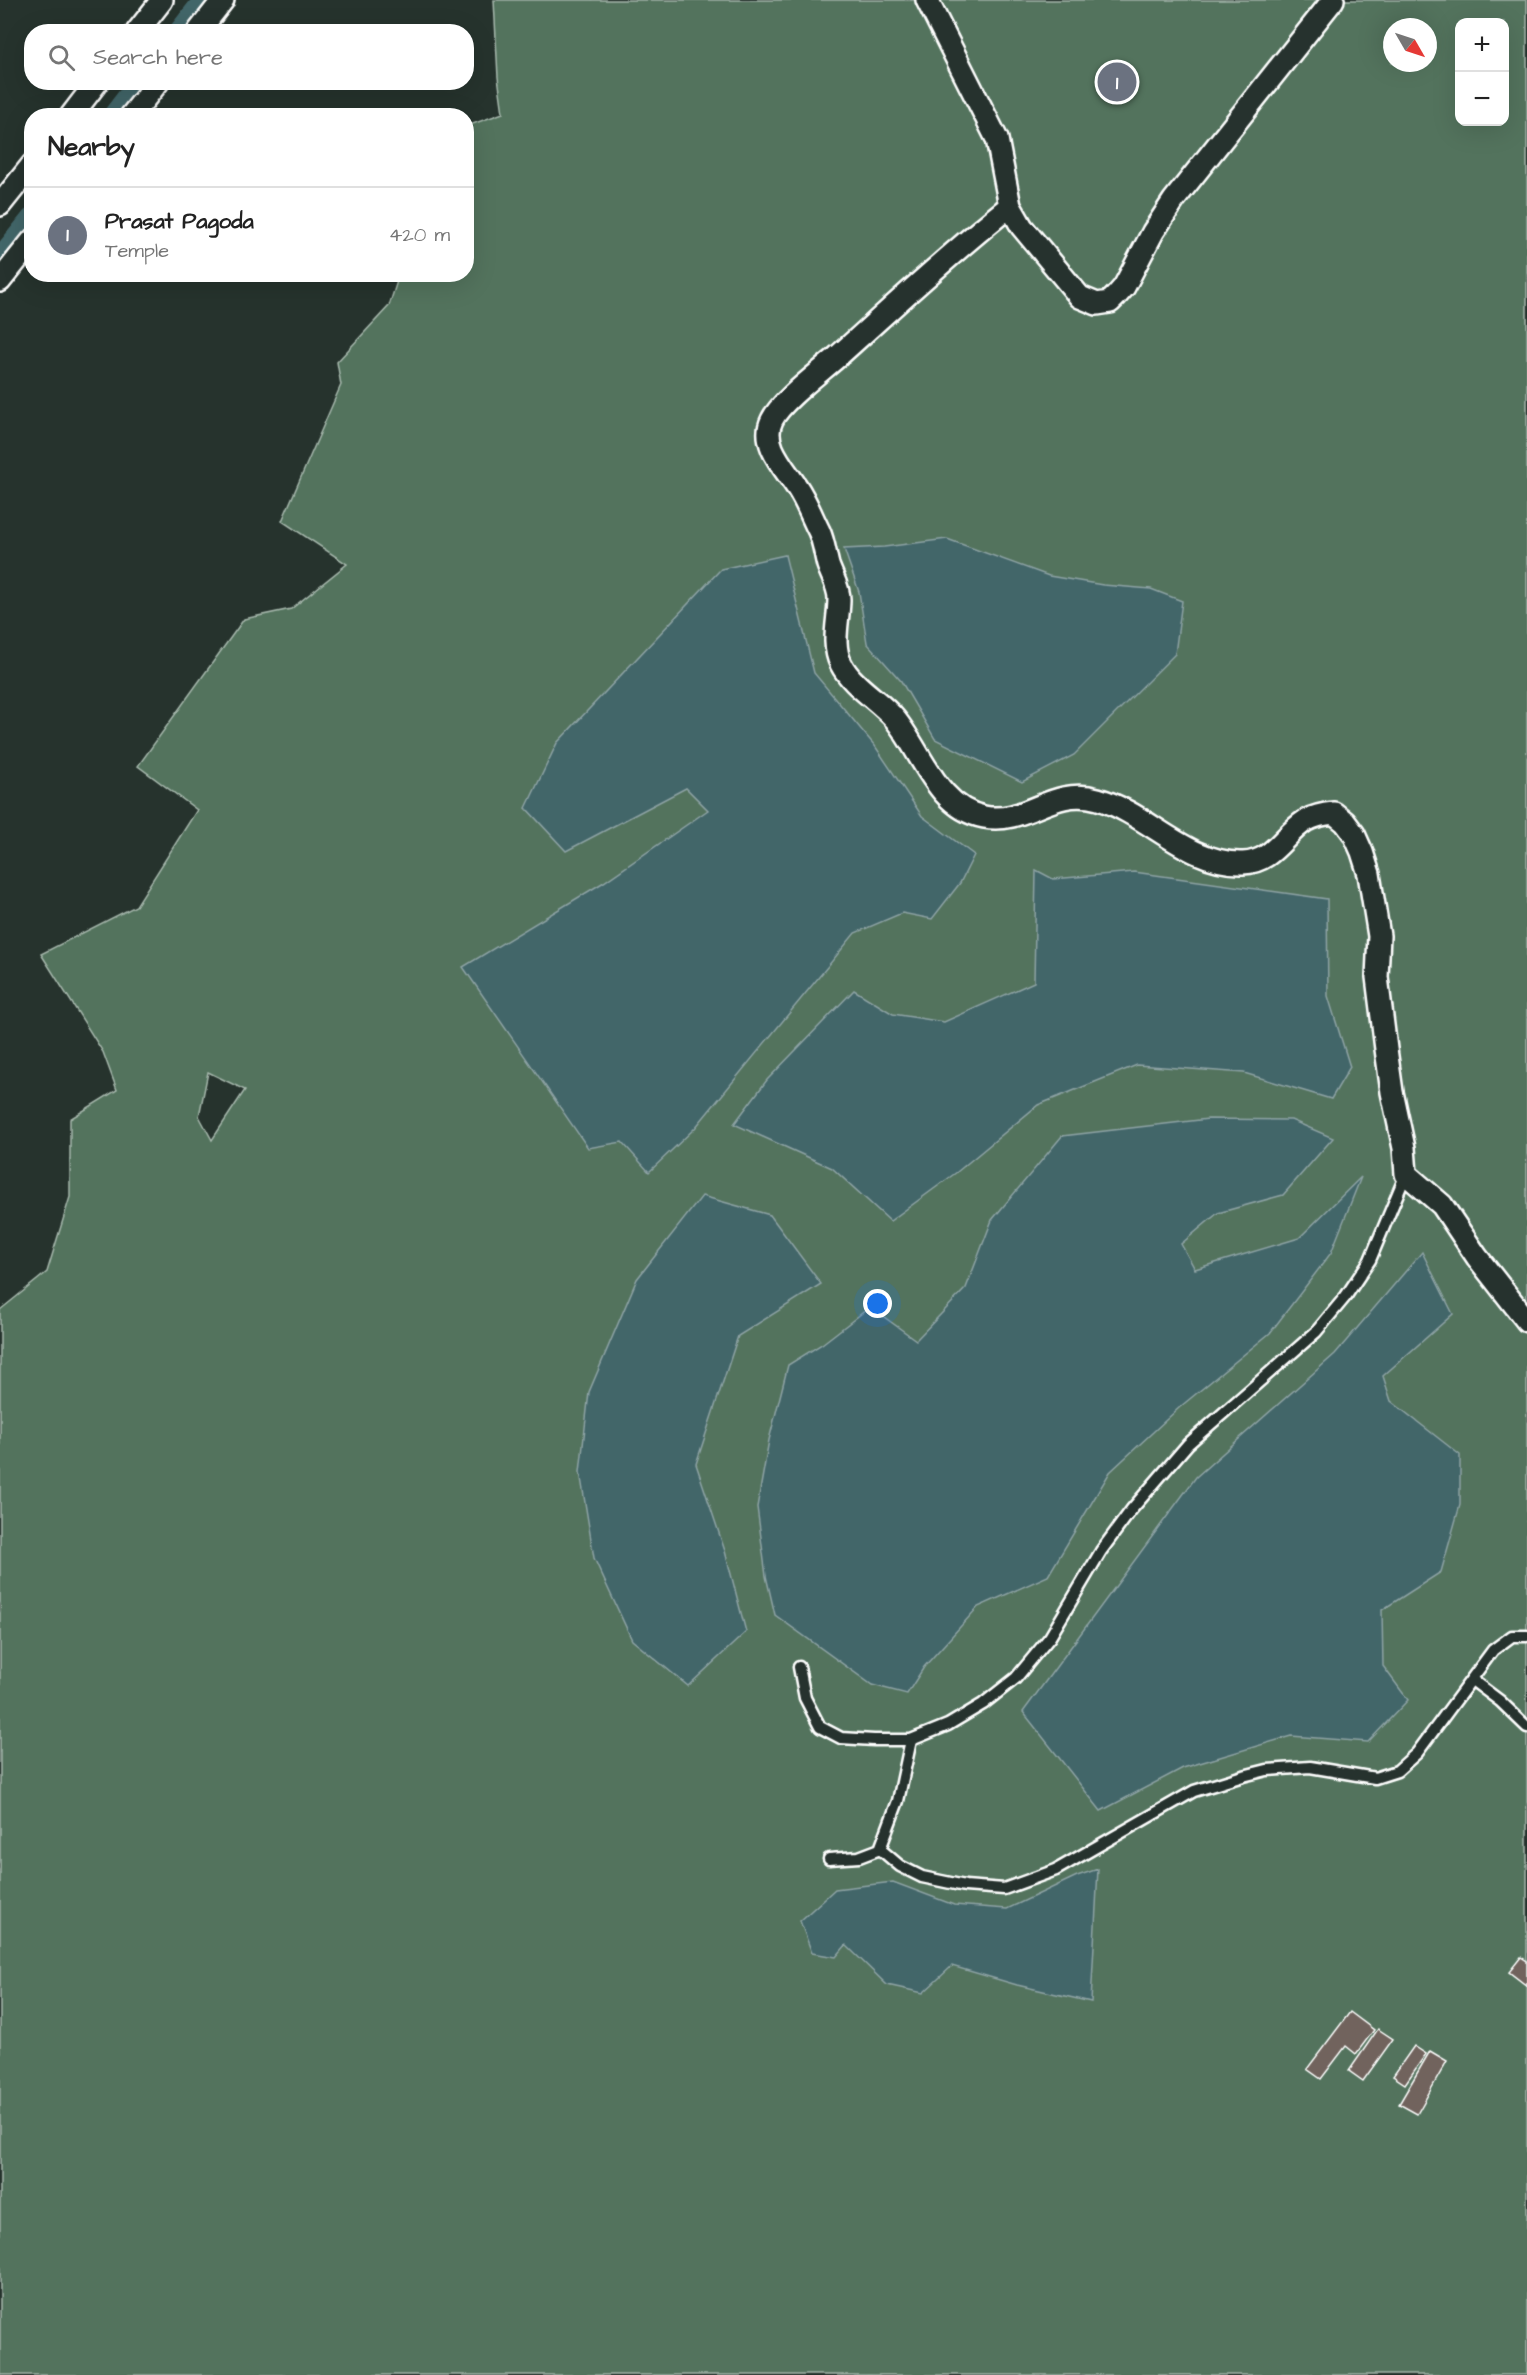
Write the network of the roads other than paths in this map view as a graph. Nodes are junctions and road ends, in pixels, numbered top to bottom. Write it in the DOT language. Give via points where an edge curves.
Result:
graph roads {
  1 [pos="162,0"];
  2 [pos="223,0"];
  3 [pos="927,0"];
  4 [pos="1332,0"];
  5 [pos="143,24"];
  6 [pos="204,24"];
  7 [pos="91,90"];
  8 [pos="152,90"];
  9 [pos="77,108"];
  10 [pos="137,108"];
  11 [pos="24,175"];
  12 [pos="0,205"];
  13 [pos="1010,206"];
  14 [pos="24,251"];
  15 [pos="0,281"];
  16 [pos="1406,1174"];
  17 [pos="1527,1321"];
  18 [pos="1527,1636"];
  19 [pos="799,1667"];
  20 [pos="1472,1680"];
  21 [pos="1527,1727"];
  22 [pos="911,1740"];
  23 [pos="880,1849"];
  24 [pos="829,1859"];
  1 -- 5 [label="street"];
  2 -- 6 [label="street"];
  3 -- 13 [label="street" via="997,140"];
  4 -- 13 [label="street" via="1174,200 1124,287 1110,302 1097,304 1080,297 1022,227"];
  7 -- 9 [label="street"];
  8 -- 10 [label="street"];
  11 -- 12 [label="street"];
  13 -- 16 [label="street" via="893,304 772,420 771,445 811,513 837,587 836,638 842,665 894,719 936,784 969,813 987,818 1023,814 1056,798 1094,798 1148,823 1196,852 1232,863 1260,860 1304,822 1320,815 1334,813 1345,822 1369,874 1378,936 1377,977"];
  14 -- 15 [label="street"];
  16 -- 17 [label="street" via="1442,1205"];
  16 -- 22 [label="lane" via="1370,1260 1346,1296 1316,1332 1188,1444 1101,1551 1050,1637 1016,1678 948,1725"];
  18 -- 20 [label="lane" via="1512,1636 1492,1650"];
  19 -- 22 [label="lane" via="805,1698 820,1727 841,1738"];
  20 -- 21 [label="lane"];
  20 -- 23 [label="lane" via="1417,1753 1397,1772 1375,1778 1310,1767 1243,1776 1194,1791 1056,1870 1004,1889 922,1877 900,1866"];
  22 -- 23 [label="lane" via="898,1802"];
  23 -- 24 [label="lane" via="859,1857"];
}
